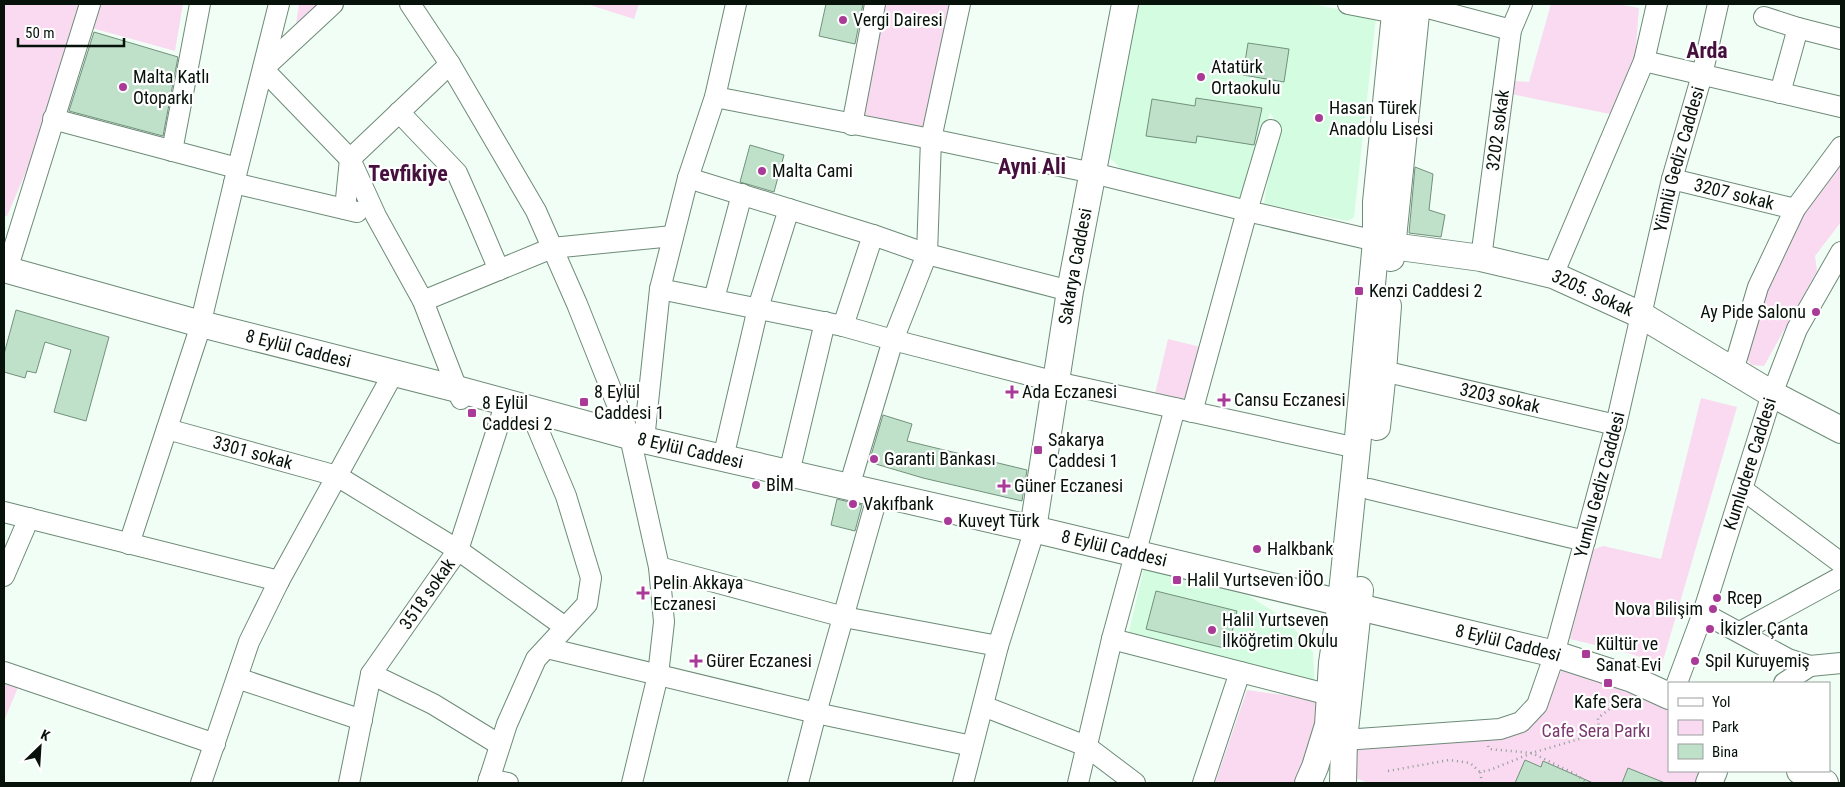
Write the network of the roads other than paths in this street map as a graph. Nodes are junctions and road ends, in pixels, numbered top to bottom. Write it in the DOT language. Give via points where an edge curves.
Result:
graph roads {
  1 [pos="90,4"];
  2 [pos="200,4"];
  3 [pos="280,4"];
  4 [pos="332,4"];
  5 [pos="410,4"];
  6 [pos="736,4"];
  7 [pos="875,4"];
  8 [pos="960,4"];
  9 [pos="1125,4"];
  10 [pos="1348,4"];
  11 [pos="1522,4"];
  12 [pos="1657,4"];
  13 [pos="1718,4"];
  14 [pos="1407,6"];
  15 [pos="1764,17"];
  16 [pos="1798,28"];
  17 [pos="1511,30"];
  18 [pos="1841,39"];
  19 [pos="1644,61"];
  20 [pos="450,64"];
  21 [pos="263,69"];
  22 [pos="1702,75"];
  23 [pos="1780,93"];
  24 [pos="715,97"];
  25 [pos="1841,107"];
  26 [pos="399,112"];
  27 [pos="54,119"];
  28 [pos="852,125"];
  29 [pos="1271,130"];
  30 [pos="931,139"];
  31 [pos="1841,146"];
  32 [pos="172,152"];
  33 [pos="350,159"];
  34 [pos="1094,173"];
  35 [pos="236,175"];
  36 [pos="688,178"];
  37 [pos="1672,179"];
  38 [pos="742,194"];
  39 [pos="345,209"];
  40 [pos="789,209"];
  41 [pos="1795,209"];
  42 [pos="1247,211"];
  43 [pos="376,216"];
  44 [pos="873,234"];
  45 [pos="673,236"];
  46 [pos="1384,243"];
  47 [pos="552,248"];
  48 [pos="927,254"];
  49 [pos="1481,258"];
  50 [pos="1840,258"];
  51 [pos="498,270"];
  52 [pos="5,274"];
  53 [pos="1553,276"];
  54 [pos="660,289"];
  55 [pos="1070,291"];
  56 [pos="714,299"];
  57 [pos="423,301"];
  58 [pos="758,308"];
  59 [pos="1641,315"];
  60 [pos="834,324"];
  61 [pos="200,329"];
  62 [pos="893,340"];
  63 [pos="1383,371"];
  64 [pos="1733,371"];
  65 [pos="391,379"];
  66 [pos="1056,382"];
  67 [pos="1772,394"];
  68 [pos="460,396"];
  69 [pos="1184,410"];
  70 [pos="518,411"];
  71 [pos="1616,425"];
  72 [pos="167,429"];
  73 [pos="1841,430"];
  74 [pos="636,442"];
  75 [pos="1357,448"];
  76 [pos="723,458"];
  77 [pos="789,473"];
  78 [pos="337,476"];
  79 [pos="849,487"];
  80 [pos="1369,489"];
  81 [pos="1742,489"];
  82 [pos="877,498"];
  83 [pos="4,512"];
  84 [pos="28,518"];
  85 [pos="1032,534"];
  86 [pos="1585,540"];
  87 [pos="130,544"];
  88 [pos="458,550"];
  89 [pos="1134,558"];
  90 [pos="1841,563"];
  91 [pos="659,567"];
  92 [pos="4,576"];
  93 [pos="1841,577"];
  94 [pos="279,581"];
  95 [pos="1349,609"];
  96 [pos="1703,613"];
  97 [pos="844,617"];
  98 [pos="566,627"];
  99 [pos="1740,632"];
  100 [pos="1112,639"];
  101 [pos="998,646"];
  102 [pos="547,648"];
  103 [pos="1554,658"];
  104 [pos="1841,663"];
  105 [pos="1810,666"];
  106 [pos="4,672"];
  107 [pos="1240,672"];
  108 [pos="371,674"];
  109 [pos="658,675"];
  110 [pos="237,678"];
  111 [pos="1677,682"];
  112 [pos="1786,682"];
  113 [pos="1330,695"];
  114 [pos="1668,696"];
  115 [pos="1668,704"];
  116 [pos="983,706"];
  117 [pos="816,713"];
  118 [pos="362,720"];
  119 [pos="1344,740"];
  120 [pos="215,744"];
  121 [pos="500,745"];
  122 [pos="972,746"];
  123 [pos="1086,746"];
  124 [pos="1802,772"];
  125 [pos="1821,772"];
  126 [pos="1312,775"];
  127 [pos="1841,781"];
  128 [pos="495,782"];
  129 [pos="1346,782"];
  130 [pos="201,783"];
  131 [pos="349,783"];
  132 [pos="632,783"];
  133 [pos="798,783"];
  134 [pos="963,783"];
  135 [pos="1078,783"];
  136 [pos="1135,783"];
  137 [pos="1203,783"];
  138 [pos="1825,783"];
  1 -- 27 [label="street"];
  2 -- 32 [label="street"];
  3 -- 21 [label="street"];
  4 -- 21 [label="street"];
  5 -- 20 [label="street"];
  6 -- 24 [label="street"];
  7 -- 28 [label="street"];
  8 -- 30 [label="street"];
  9 -- 34 [label="main road, Sakarya Caddesi"];
  10 -- 14 [label="street"];
  11 -- 17 [label="street, 3202 sokak"];
  12 -- 19 [label="street"];
  13 -- 22 [label="street, Yümlü Gediz Caddesi"];
  14 -- 17 [label="street"];
  14 -- 46 [label="main road"];
  15 -- 16 [label="street"];
  16 -- 18 [label="street"];
  16 -- 23 [label="street"];
  17 -- 49 [label="street, 3202 sokak"];
  19 -- 22 [label="street"];
  19 -- 53 [label="street"];
  20 -- 26 [label="street"];
  20 -- 47 [label="street" via="536,211"];
  21 -- 33 [label="street"];
  21 -- 35 [label="street"];
  22 -- 23 [label="street"];
  22 -- 37 [label="street, Yümlü Gediz Caddesi"];
  23 -- 25 [label="street"];
  24 -- 28 [label="street"];
  24 -- 36 [label="street"];
  26 -- 33 [label="street"];
  26 -- 51 [label="street" via="457,173"];
  27 -- 32 [label="street"];
  27 -- 52 [label="street"];
  28 -- 30 [label="street"];
  29 -- 42 [label="street"];
  30 -- 34 [label="street"];
  30 -- 48 [label="street"];
  31 -- 41 [label="street"];
  32 -- 35 [label="street"];
  33 -- 39 [label="street"];
  33 -- 43 [label="street"];
  34 -- 42 [label="street"];
  34 -- 55 [label="main road, Sakarya Caddesi"];
  35 -- 39 [label="street"];
  35 -- 61 [label="street"];
  36 -- 38 [label="street"];
  36 -- 45 [label="street"];
  37 -- 41 [label="street, 3207 sokak"];
  37 -- 59 [label="street, Yümlü Gediz Caddesi"];
  38 -- 40 [label="street"];
  38 -- 56 [label="street"];
  39 -- 43 [label="street"];
  40 -- 44 [label="street"];
  40 -- 58 [label="street"];
  41 -- 64 [label="street" via="1758,288"];
  42 -- 46 [label="street"];
  42 -- 69 [label="street"];
  43 -- 57 [label="street"];
  44 -- 48 [label="street"];
  44 -- 60 [label="street"];
  45 -- 47 [label="street"];
  45 -- 54 [label="street"];
  46 -- 49 [label="main road, 3205. Sokak"];
  46 -- 63 [label="main road"];
  46 -- 75 [label="main road"];
  47 -- 51 [label="street"];
  47 -- 74 [label="street"];
  48 -- 55 [label="street"];
  48 -- 62 [label="street"];
  49 -- 53 [label="main road, 3205. Sokak"];
  50 -- 67 [label="street, Kumludere Caddesi" via="1797,329"];
  51 -- 57 [label="street"];
  52 -- 61 [label="main road, 8 Eylül Caddesi"];
  53 -- 59 [label="main road, 3205. Sokak"];
  54 -- 56 [label="street"];
  54 -- 74 [label="street"];
  55 -- 66 [label="main road, Sakarya Caddesi"];
  56 -- 58 [label="street"];
  57 -- 68 [label="street"];
  58 -- 60 [label="street"];
  58 -- 76 [label="street"];
  59 -- 64 [label="main road, 3205. Sokak"];
  59 -- 71 [label="street, Yumlu Gediz Caddesi"];
  60 -- 62 [label="street"];
  60 -- 77 [label="street"];
  61 -- 65 [label="main road, 8 Eylül Caddesi"];
  61 -- 72 [label="street"];
  62 -- 66 [label="street"];
  62 -- 79 [label="street"];
  63 -- 71 [label="street, 3203 sokak"];
  63 -- 80 [label="main road"];
  64 -- 67 [label="main road, 3205. Sokak"];
  65 -- 68 [label="main road, 8 Eylül Caddesi"];
  65 -- 78 [label="street"];
  66 -- 69 [label="street"];
  66 -- 85 [label="main road, Sakarya Caddesi"];
  67 -- 73 [label="main road, 3205. Sokak"];
  67 -- 81 [label="street, Kumludere Caddesi"];
  68 -- 70 [label="main road, 8 Eylül Caddesi"];
  69 -- 75 [label="street"];
  69 -- 89 [label="street"];
  70 -- 74 [label="main road, 8 Eylül Caddesi"];
  70 -- 88 [label="street, 3518 sokak"];
  70 -- 98 [label="street" via="566,496 591,578 586,604"];
  71 -- 86 [label="street, Yumlu Gediz Caddesi"];
  72 -- 78 [label="street, 3301 sokak"];
  72 -- 87 [label="street"];
  74 -- 76 [label="main road, 8 Eylül Caddesi"];
  74 -- 82 [label="main road"];
  74 -- 91 [label="street"];
  75 -- 95 [label="main road"];
  76 -- 77 [label="main road, 8 Eylül Caddesi"];
  77 -- 79 [label="main road, 8 Eylül Caddesi"];
  78 -- 88 [label="street, 3301 sokak"];
  78 -- 94 [label="street"];
  79 -- 82 [label="main road, 8 Eylül Caddesi"];
  80 -- 86 [label="street"];
  80 -- 95 [label="main road"];
  81 -- 90 [label="street"];
  81 -- 96 [label="street, Kumludere Caddesi"];
  82 -- 85 [label="main road, 8 Eylül Caddesi"];
  82 -- 97 [label="street"];
  83 -- 84 [label="street"];
  84 -- 87 [label="street"];
  84 -- 92 [label="street"];
  85 -- 89 [label="main road, 8 Eylül Caddesi"];
  85 -- 101 [label="street"];
  86 -- 103 [label="street, Yumlu Gediz Caddesi"];
  87 -- 94 [label="street"];
  88 -- 98 [label="street, 3301 sokak"];
  88 -- 108 [label="street, 3518 sokak"];
  89 -- 95 [label="main road, 8 Eylül Caddesi"];
  89 -- 100 [label="street"];
  91 -- 97 [label="street"];
  91 -- 109 [label="street" via="664,622"];
  93 -- 99 [label="street"];
  94 -- 110 [label="street" via="249,642"];
  95 -- 103 [label="main road, 8 Eylül Caddesi"];
  95 -- 113 [label="main road" via="1332,663"];
  95 -- 119 [label="main road"];
  96 -- 99 [label="street"];
  96 -- 111 [label="street, Kumludere Caddesi"];
  97 -- 101 [label="street"];
  97 -- 117 [label="street"];
  98 -- 102 [label="street"];
  99 -- 105 [label="street" via="1788,659"];
  100 -- 107 [label="street"];
  100 -- 123 [label="street"];
  101 -- 116 [label="street"];
  102 -- 109 [label="street"];
  102 -- 121 [label="street" via="536,660 506,724"];
  103 -- 114 [label="main road, 8 Eylül Caddesi" via="1632,679"];
  103 -- 115 [label="main road" via="1626,683"];
  103 -- 119 [label="street, Yumlu Gediz Caddesi" via="1537,705 1521,722 1500,729"];
  104 -- 105 [label="street"];
  105 -- 112 [label="street"];
  106 -- 120 [label="street"];
  107 -- 113 [label="street"];
  107 -- 137 [label="street"];
  108 -- 118 [label="street, 3518 sokak"];
  108 -- 121 [label="street" via="433,704"];
  109 -- 117 [label="street"];
  109 -- 132 [label="street"];
  110 -- 118 [label="street"];
  110 -- 120 [label="street"];
  113 -- 126 [label="main road" via="1328,725"];
  116 -- 122 [label="street"];
  116 -- 123 [label="street"];
  117 -- 122 [label="street"];
  117 -- 133 [label="street"];
  118 -- 131 [label="street, 3518 sokak"];
  119 -- 129 [label="main road"];
  120 -- 130 [label="street"];
  121 -- 128 [label="street"];
  122 -- 134 [label="street"];
  123 -- 135 [label="street"];
  123 -- 136 [label="street"];
  124 -- 138 [label="main road"];
  125 -- 127 [label="main road"];
  126 -- 129 [label="main road"];
}
